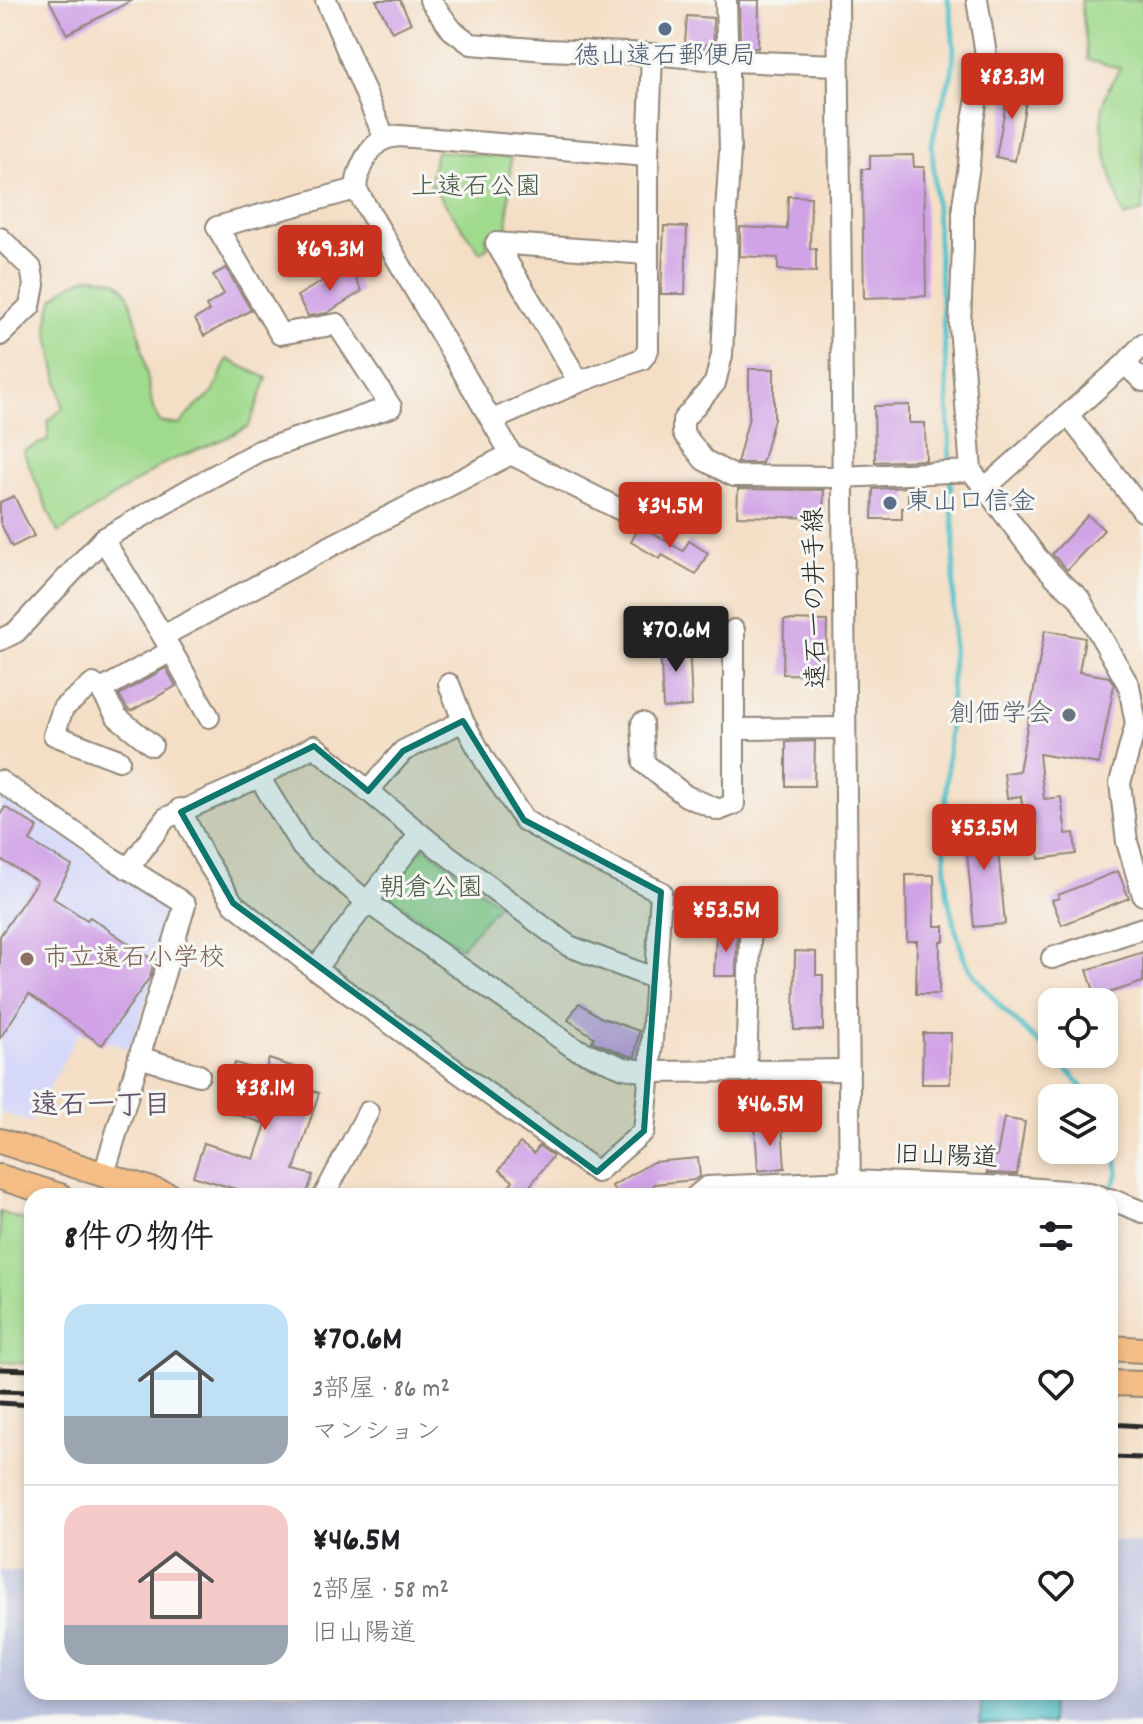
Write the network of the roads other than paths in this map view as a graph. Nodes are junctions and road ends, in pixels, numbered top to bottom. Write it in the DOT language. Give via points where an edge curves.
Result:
graph roads {
  1 [pos="326,0"];
  2 [pos="430,0"];
  3 [pos="726,0"];
  4 [pos="838,0"];
  5 [pos="977,0"];
  6 [pos="652,54"];
  7 [pos="729,61"];
  8 [pos="838,65"];
  9 [pos="385,139"];
  10 [pos="648,156"];
  11 [pos="356,189"];
  12 [pos="0,238"];
  13 [pos="647,254"];
  14 [pos="0,335"];
  15 [pos="1143,344"];
  16 [pos="1125,364"];
  17 [pos="1143,381"];
  18 [pos="579,382"];
  19 [pos="1068,415"];
  20 [pos="493,420"];
  21 [pos="511,454"];
  22 [pos="971,471"];
  23 [pos="841,477"];
  24 [pos="985,488"];
  25 [pos="1143,511"];
  26 [pos="625,512"];
  27 [pos="103,539"];
  28 [pos="734,630"];
  29 [pos="0,640"];
  30 [pos="167,644"];
  31 [pos="449,684"];
  32 [pos="101,690"];
  33 [pos="209,717"];
  34 [pos="463,721"];
  35 [pos="642,723"];
  36 [pos="845,728"];
  37 [pos="734,729"];
  38 [pos="152,745"];
  39 [pos="119,760"];
  40 [pos="259,777"];
  41 [pos="0,781"];
  42 [pos="368,791"];
  43 [pos="180,810"];
  44 [pos="420,834"];
  45 [pos="128,869"];
  46 [pos="1143,895"];
  47 [pos="367,902"];
  48 [pos="751,909"];
  49 [pos="1143,928"];
  50 [pos="1052,958"];
  51 [pos="315,969"];
  52 [pos="656,979"];
  53 [pos="139,1057"];
  54 [pos="849,1070"];
  55 [pos="650,1072"];
  56 [pos="746,1072"];
  57 [pos="199,1075"];
  58 [pos="368,1112"];
  59 [pos="0,1141"];
  60 [pos="104,1174"];
  61 [pos="0,1177"];
  62 [pos="35,1188"];
  63 [pos="146,1188"];
  64 [pos="328,1188"];
  65 [pos="706,1188"];
  66 [pos="850,1188"];
  67 [pos="1025,1188"];
  68 [pos="1118,1202"];
  69 [pos="1143,1212"];
  70 [pos="1118,1348"];
  71 [pos="1143,1350"];
  72 [pos="1118,1383"];
  73 [pos="1143,1384"];
  1 -- 9 [label="street"];
  2 -- 6 [label="street" via="452,30 471,44"];
  3 -- 7 [label="street"];
  4 -- 8 [label="street, 遠石一の井手線"];
  5 -- 22 [label="street" via="986,69 974,114 963,205 960,326"];
  6 -- 7 [label="street"];
  6 -- 10 [label="street"];
  7 -- 8 [label="street"];
  7 -- 23 [label="street" via="722,355 715,383 683,420 683,433 704,460 734,476"];
  8 -- 23 [label="street, 遠石一の井手線"];
  9 -- 10 [label="street"];
  9 -- 11 [label="street" via="360,169"];
  10 -- 13 [label="street"];
  11 -- 20 [label="street"];
  11 -- 27 [label="street" via="217,227 280,334 337,324 391,407 259,451"];
  12 -- 14 [label="street" via="31,268 34,285 30,306"];
  13 -- 18 [label="street" via="648,350 642,359"];
  13 -- 18 [label="street" via="496,243"];
  15 -- 16 [label="street"];
  16 -- 17 [label="street"];
  16 -- 19 [label="street"];
  18 -- 20 [label="street"];
  19 -- 24 [label="street"];
  19 -- 25 [label="street"];
  20 -- 21 [label="street"];
  21 -- 26 [label="street"];
  21 -- 30 [label="street" via="331,546"];
  22 -- 23 [label="street"];
  22 -- 24 [label="street"];
  23 -- 36 [label="street, 遠石一の井手線"];
  24 -- 46 [label="street" via="1036,556 1079,598 1129,686 1136,724 1120,783 1127,842"];
  27 -- 29 [label="street" via="16,632"];
  27 -- 30 [label="street"];
  28 -- 37 [label="street"];
  30 -- 32 [label="street"];
  30 -- 33 [label="street"];
  31 -- 34 [label="street"];
  32 -- 38 [label="street" via="117,717"];
  32 -- 39 [label="street" via="93,684 63,708 54,735"];
  34 -- 42 [label="street" via="403,751"];
  34 -- 52 [label="street" via="524,820 661,892"];
  35 -- 37 [label="street" via="644,763 686,796 719,810 734,804"];
  36 -- 37 [label="street"];
  36 -- 54 [label="street, 遠石一の井手線"];
  40 -- 42 [label="street" via="314,746"];
  40 -- 43 [label="street"];
  40 -- 47 [label="street" via="302,847"];
  41 -- 45 [label="street"];
  42 -- 44 [label="street"];
  43 -- 45 [label="street" via="166,818"];
  43 -- 51 [label="street" via="233,903"];
  44 -- 47 [label="street"];
  44 -- 52 [label="street" via="569,946"];
  45 -- 53 [label="street" via="185,905"];
  47 -- 51 [label="street"];
  47 -- 55 [label="street" via="574,1048 624,1068"];
  48 -- 56 [label="street"];
  49 -- 50 [label="street"];
  51 -- 55 [label="street" via="597,1172 644,1131"];
  52 -- 55 [label="street"];
  53 -- 57 [label="street"];
  53 -- 60 [label="street"];
  54 -- 56 [label="street"];
  54 -- 66 [label="street, 遠石一の井手線"];
  55 -- 56 [label="street"];
  58 -- 64 [label="street"];
  59 -- 60 [label="main road"];
  60 -- 63 [label="main road"];
  61 -- 62 [label="main road"];
  65 -- 66 [label="street, 旧山陽道"];
  66 -- 67 [label="street, 旧山陽道"];
  68 -- 69 [label="street"];
  70 -- 71 [label="main road"];
  72 -- 73 [label="main road"];
}
